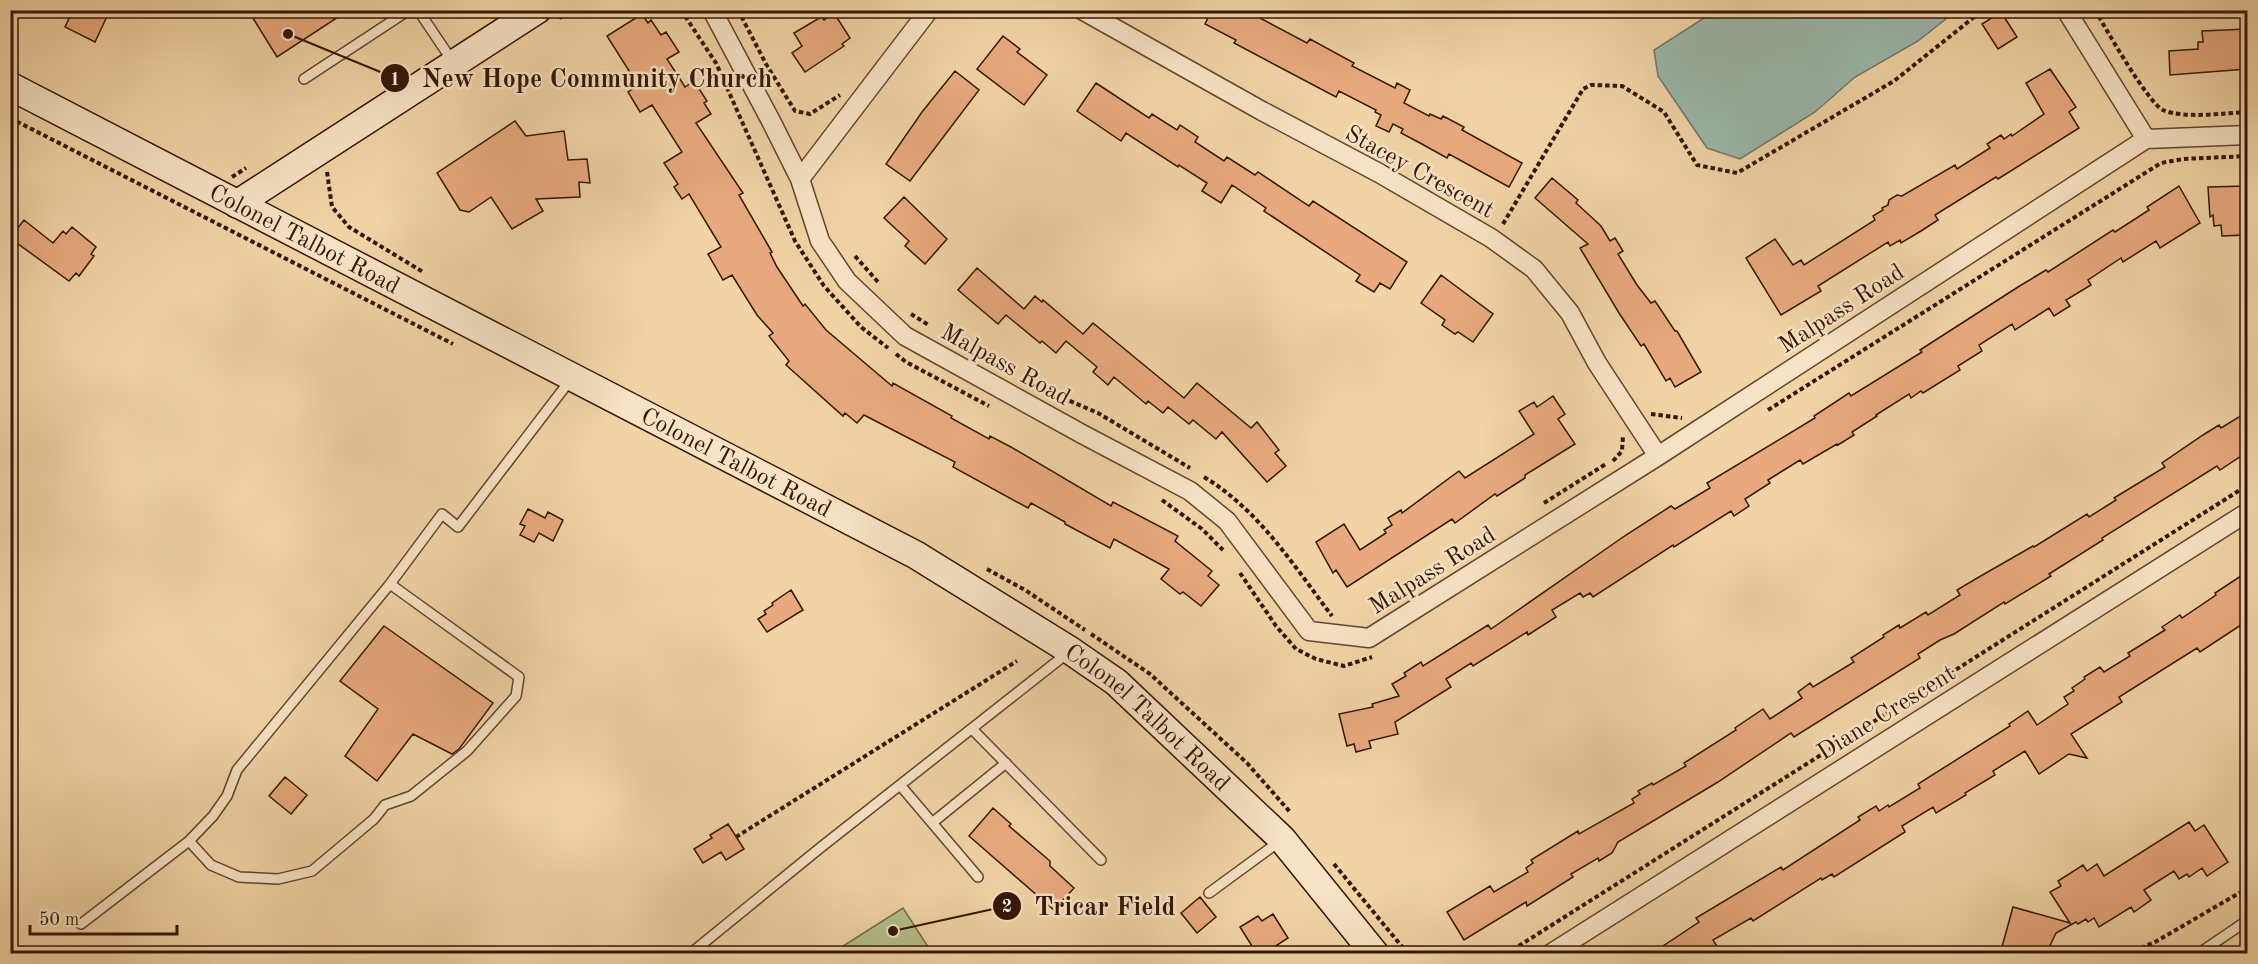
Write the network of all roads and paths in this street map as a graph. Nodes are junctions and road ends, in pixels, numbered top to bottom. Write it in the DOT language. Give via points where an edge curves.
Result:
graph roads {
  1 [pos="409,10"];
  2 [pos="418,10"];
  3 [pos="537,10"];
  4 [pos="681,10"];
  5 [pos="711,10"];
  6 [pos="738,10"];
  7 [pos="929,10"];
  8 [pos="1082,10"];
  9 [pos="1983,10"];
  10 [pos="2066,10"];
  11 [pos="2094,10"];
  12 [pos="454,64"];
  13 [pos="304,79"];
  14 [pos="10,86"];
  15 [pos="847,86"];
  16 [pos="2247,112"];
  17 [pos="10,118"];
  18 [pos="2247,135"];
  19 [pos="2146,139"];
  20 [pos="2247,156"];
  21 [pos="800,179"];
  22 [pos="237,204"];
  23 [pos="1502,225"];
  24 [pos="849,249"];
  25 [pos="884,288"];
  26 [pos="906,311"];
  27 [pos="932,327"];
  28 [pos="454,345"];
  29 [pos="572,377"];
  30 [pos="1046,391"];
  31 [pos="1765,411"];
  32 [pos="999,412"];
  33 [pos="1623,431"];
  34 [pos="1658,456"];
  35 [pos="2247,485"];
  36 [pos="1154,495"];
  37 [pos="1536,508"];
  38 [pos="2247,512"];
  39 [pos="1226,553"];
  40 [pos="1239,571"];
  41 [pos="390,584"];
  42 [pos="1335,620"];
  43 [pos="1071,651"];
  44 [pos="1379,653"];
  45 [pos="1017,660"];
  46 [pos="972,729"];
  47 [pos="1006,763"];
  48 [pos="900,785"];
  49 [pos="932,823"];
  50 [pos="736,837"];
  51 [pos="1282,839"];
  52 [pos="189,841"];
  53 [pos="1101,860"];
  54 [pos="978,877"];
  55 [pos="2247,888"];
  56 [pos="1209,893"];
  57 [pos="2247,920"];
  58 [pos="81,924"];
  59 [pos="690,954"];
  60 [pos="1375,954"];
  61 [pos="1506,954"];
  62 [pos="1550,954"];
  63 [pos="2127,954"];
  64 [pos="2198,954"];
  1 -- 13 [label="lane"];
  2 -- 12 [label="lane"];
  3 -- 12 [label="main road"];
  4 -- 32 [label="path" via="716,63 795,241 824,286 861,327 906,362"];
  5 -- 21 [label="street, Malpass Road"];
  6 -- 15 [label="path" via="795,111 810,114"];
  7 -- 21 [label="street"];
  8 -- 34 [label="street, Stacey Crescent" via="1379,173 1491,238 1534,269 1570,313 1597,363"];
  9 -- 23 [label="path" via="1894,81 1737,173 1698,165 1664,112 1622,86 1591,85 1583,89"];
  10 -- 19 [label="street"];
  11 -- 16 [label="path" via="2141,86 2162,110 2188,115"];
  12 -- 22 [label="main road"];
  14 -- 22 [label="main road, Colonel Talbot Road"];
  17 -- 28 [label="path"];
  18 -- 19 [label="street"];
  19 -- 34 [label="street, Malpass Road"];
  20 -- 31 [label="path" via="2161,163"];
  21 -- 34 [label="street, Malpass Road" via="820,241 847,281 905,336 1191,491 1227,521 1308,631 1369,638"];
  22 -- 29 [label="main road, Colonel Talbot Road"];
  24 -- 25 [label="path"];
  26 -- 27 [label="path"];
  29 -- 41 [label="lane" via="458,527 442,514"];
  29 -- 43 [label="main road, Colonel Talbot Road" via="916,555"];
  30 -- 42 [label="path" via="1098,413 1224,488 1276,540"];
  33 -- 37 [label="path" via="1622,451 1614,460"];
  35 -- 61 [label="path"];
  36 -- 39 [label="path" via="1202,529"];
  38 -- 62 [label="street, Diane Crescent"];
  40 -- 44 [label="path" via="1296,649 1344,666"];
  41 -- 52 [label="lane" via="237,770 227,796"];
  41 -- 52 [label="lane" via="519,677 516,696 467,751 411,796 385,805 374,819 312,871 278,879 239,877 211,865"];
  43 -- 46 [label="lane"];
  43 -- 51 [label="main road, Colonel Talbot Road" via="1116,682"];
  45 -- 50 [label="path"];
  46 -- 47 [label="lane"];
  46 -- 48 [label="lane"];
  47 -- 49 [label="lane"];
  47 -- 53 [label="lane"];
  48 -- 49 [label="lane"];
  48 -- 59 [label="lane"];
  49 -- 54 [label="lane"];
  51 -- 56 [label="lane"];
  51 -- 60 [label="main road, Colonel Talbot Road"];
  52 -- 58 [label="lane"];
  55 -- 63 [label="path"];
  57 -- 64 [label="lane"];
}
